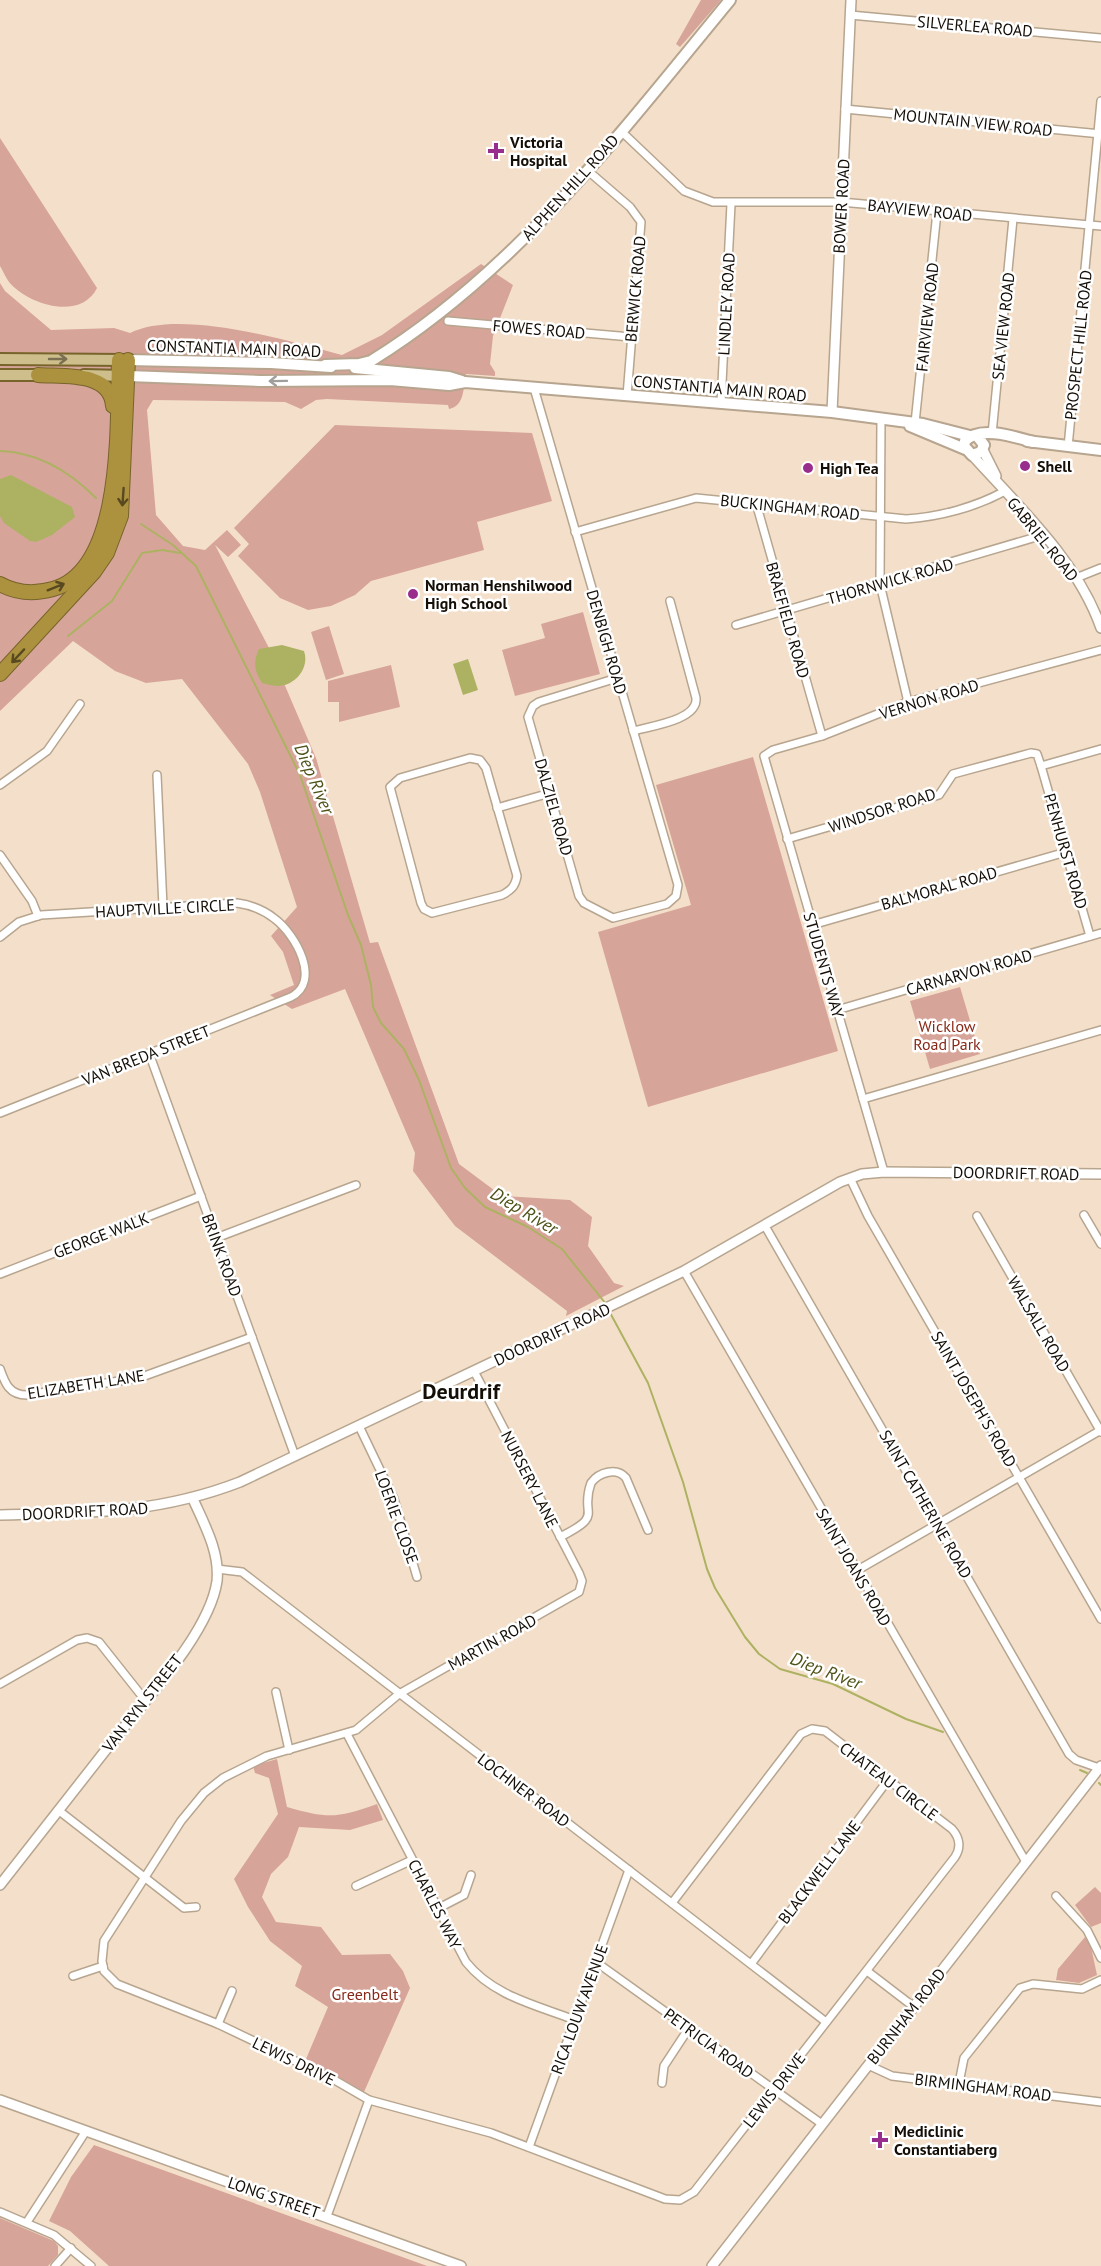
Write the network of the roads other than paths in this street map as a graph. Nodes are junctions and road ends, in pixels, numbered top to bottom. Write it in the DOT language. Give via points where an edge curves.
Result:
graph roads {
  1 [pos="730,0"];
  2 [pos="851,0"];
  3 [pos="850,15"];
  4 [pos="1101,38"];
  5 [pos="1101,101"];
  6 [pos="845,109"];
  7 [pos="621,131"];
  8 [pos="1100,134"];
  9 [pos="587,170"];
  10 [pos="841,202"];
  11 [pos="731,204"];
  12 [pos="937,212"];
  13 [pos="1013,219"];
  14 [pos="1090,225"];
  15 [pos="1101,226"];
  16 [pos="448,321"];
  17 [pos="631,337"];
  18 [pos="388,350"];
  19 [pos="0,359"];
  20 [pos="124,360"];
  21 [pos="325,365"];
  22 [pos="374,370"];
  23 [pos="0,375"];
  24 [pos="38,375"];
  25 [pos="123,376"];
  26 [pos="336,380"];
  27 [pos="465,382"];
  28 [pos="534,388"];
  29 [pos="627,396"];
  30 [pos="721,403"];
  31 [pos="832,412"];
  32 [pos="881,418"];
  33 [pos="901,421"];
  34 [pos="915,423"];
  35 [pos="992,434"];
  36 [pos="973,436"];
  37 [pos="116,441"];
  38 [pos="1033,442"];
  39 [pos="1068,447"];
  40 [pos="976,450"];
  41 [pos="1101,450"];
  42 [pos="1002,487"];
  43 [pos="756,503"];
  44 [pos="881,516"];
  45 [pos="575,532"];
  46 [pos="1043,535"];
  47 [pos="1101,568"];
  48 [pos="1076,578"];
  49 [pos="0,584"];
  50 [pos="880,584"];
  51 [pos="670,601"];
  52 [pos="786,611"];
  53 [pos="1099,617"];
  54 [pos="736,625"];
  55 [pos="1101,628"];
  56 [pos="1101,650"];
  57 [pos="0,674"];
  58 [pos="617,678"];
  59 [pos="908,702"];
  60 [pos="80,704"];
  61 [pos="633,731"];
  62 [pos="822,736"];
  63 [pos="1101,749"];
  64 [pos="764,759"];
  65 [pos="1041,765"];
  66 [pos="157,775"];
  67 [pos="0,785"];
  68 [pos="549,793"];
  69 [pos="497,808"];
  70 [pos="787,839"];
  71 [pos="1066,852"];
  72 [pos="0,855"];
  73 [pos="163,907"];
  74 [pos="594,909"];
  75 [pos="38,916"];
  76 [pos="812,925"];
  77 [pos="1101,933"];
  78 [pos="1090,936"];
  79 [pos="0,937"];
  80 [pos="291,997"];
  81 [pos="837,1010"];
  82 [pos="1101,1030"];
  83 [pos="149,1053"];
  84 [pos="863,1099"];
  85 [pos="0,1113"];
  86 [pos="884,1172"];
  87 [pos="1101,1174"];
  88 [pos="850,1178"];
  89 [pos="356,1185"];
  90 [pos="201,1196"];
  91 [pos="977,1215"];
  92 [pos="1084,1215"];
  93 [pos="765,1226"];
  94 [pos="216,1238"];
  95 [pos="1101,1244"];
  96 [pos="684,1270"];
  97 [pos="0,1274"];
  98 [pos="252,1337"];
  99 [pos="0,1369"];
  100 [pos="474,1371"];
  101 [pos="359,1425"];
  102 [pos="1101,1431"];
  103 [pos="295,1456"];
  104 [pos="1019,1477"];
  105 [pos="193,1499"];
  106 [pos="0,1515"];
  107 [pos="938,1524"];
  108 [pos="648,1530"];
  109 [pos="560,1537"];
  110 [pos="217,1569"];
  111 [pos="856,1571"];
  112 [pos="417,1577"];
  113 [pos="582,1587"];
  114 [pos="1101,1619"];
  115 [pos="0,1684"];
  116 [pos="276,1692"];
  117 [pos="399,1694"];
  118 [pos="145,1701"];
  119 [pos="347,1734"];
  120 [pos="289,1750"];
  121 [pos="1096,1773"];
  122 [pos="888,1780"];
  123 [pos="58,1810"];
  124 [pos="412,1860"];
  125 [pos="1026,1862"];
  126 [pos="629,1870"];
  127 [pos="471,1875"];
  128 [pos="145,1878"];
  129 [pos="0,1885"];
  130 [pos="356,1886"];
  131 [pos="1056,1896"];
  132 [pos="672,1903"];
  133 [pos="196,1907"];
  134 [pos="437,1910"];
  135 [pos="1101,1958"];
  136 [pos="596,1962"];
  137 [pos="751,1964"];
  138 [pos="103,1966"];
  139 [pos="867,1971"];
  140 [pos="73,1976"];
  141 [pos="1101,1980"];
  142 [pos="232,1991"];
  143 [pos="914,2007"];
  144 [pos="575,2020"];
  145 [pos="826,2022"];
  146 [pos="218,2024"];
  147 [pos="689,2028"];
  148 [pos="868,2066"];
  149 [pos="662,2083"];
  150 [pos="959,2083"];
  151 [pos="774,2090"];
  152 [pos="0,2100"];
  153 [pos="369,2100"];
  154 [pos="1101,2102"];
  155 [pos="822,2124"];
  156 [pos="86,2131"];
  157 [pos="529,2147"];
  158 [pos="0,2212"];
  159 [pos="327,2216"];
  160 [pos="27,2222"];
  161 [pos="71,2248"];
  162 [pos="55,2266"];
  163 [pos="91,2266"];
  164 [pos="461,2266"];
  165 [pos="712,2266"];
  1 -- 7 [label="main road, ALPHEN HILL ROAD"];
  2 -- 3 [label="street, BOWER ROAD"];
  3 -- 4 [label="street, SILVERLEA ROAD"];
  3 -- 6 [label="street, BOWER ROAD"];
  5 -- 8 [label="street, PROSPECT HILL ROAD"];
  6 -- 8 [label="street, MOUNTAIN VIEW ROAD"];
  6 -- 10 [label="street, BOWER ROAD"];
  7 -- 9 [label="main road, ALPHEN HILL ROAD"];
  7 -- 11 [label="street, BAYVIEW ROAD" via="684,190 702,200"];
  8 -- 14 [label="street, PROSPECT HILL ROAD"];
  9 -- 17 [label="street, BERWICK ROAD" via="630,207 641,222"];
  9 -- 18 [label="main road, ALPHEN HILL ROAD" via="492,271"];
  10 -- 11 [label="street, BAYVIEW ROAD"];
  10 -- 12 [label="street, BAYVIEW ROAD"];
  10 -- 31 [label="street, BOWER ROAD"];
  11 -- 30 [label="street, LINDLEY ROAD"];
  12 -- 13 [label="street, BAYVIEW ROAD"];
  12 -- 34 [label="street, FAIRVIEW ROAD"];
  13 -- 14 [label="street, BAYVIEW ROAD"];
  13 -- 35 [label="street, SEA VIEW ROAD"];
  14 -- 15 [label="street, BAYVIEW ROAD"];
  14 -- 39 [label="street, PROSPECT HILL ROAD"];
  16 -- 17 [label="street, FOWES ROAD"];
  17 -- 29 [label="street, BERWICK ROAD"];
  18 -- 21 [label="main road, ALPHEN HILL ROAD" via="365,363"];
  18 -- 22 [label="main road, ALPHEN HILL ROAD"];
  19 -- 20 [label="main road, CONSTANTIA MAIN ROAD, one-way"];
  20 -- 21 [label="main road, CONSTANTIA MAIN ROAD"];
  20 -- 25 [label="highway"];
  21 -- 22 [label="main road, CONSTANTIA MAIN ROAD"];
  22 -- 26 [label="main road"];
  22 -- 27 [label="main road, CONSTANTIA MAIN ROAD"];
  23 -- 24 [label="main road, CONSTANTIA MAIN ROAD"];
  24 -- 25 [label="main road, CONSTANTIA MAIN ROAD"];
  24 -- 37 [label="highway" via="104,384 112,399"];
  26 -- 25 [label="main road, CONSTANTIA MAIN ROAD, one-way"];
  25 -- 37 [label="highway"];
  25 -- 57 [label="highway, one-way" via="124,499 108,554"];
  26 -- 27 [label="main road, CONSTANTIA MAIN ROAD" via="449,385"];
  27 -- 28 [label="main road, CONSTANTIA MAIN ROAD"];
  28 -- 29 [label="main road, CONSTANTIA MAIN ROAD"];
  28 -- 45 [label="street, DENBIGH ROAD"];
  29 -- 30 [label="main road, CONSTANTIA MAIN ROAD"];
  30 -- 31 [label="main road, CONSTANTIA MAIN ROAD"];
  31 -- 32 [label="main road, CONSTANTIA MAIN ROAD"];
  32 -- 33 [label="main road, CONSTANTIA MAIN ROAD"];
  32 -- 44 [label="street"];
  33 -- 34 [label="main road, CONSTANTIA MAIN ROAD"];
  33 -- 40 [label="main road, CONSTANTIA MAIN ROAD"];
  34 -- 36 [label="main road, CONSTANTIA MAIN ROAD"];
  35 -- 36 [label="main road"];
  35 -- 38 [label="main road"];
  36 -- 40 [label="main road"];
  36 -- 40 [label="main road" via="965,441"];
  49 -- 37 [label="highway, one-way" via="26,593 44,592 66,583 85,565 96,549 109,513"];
  38 -- 39 [label="main road"];
  38 -- 40 [label="main road" via="1002,440"];
  39 -- 41 [label="main road"];
  40 -- 42 [label="street, GABRIEL ROAD"];
  42 -- 44 [label="street, BUCKINGHAM ROAD" via="988,499 937,515 906,519"];
  42 -- 46 [label="street, GABRIEL ROAD"];
  43 -- 44 [label="street, BUCKINGHAM ROAD"];
  43 -- 45 [label="street, BUCKINGHAM ROAD" via="689,498"];
  43 -- 52 [label="street, BRAEFIELD ROAD"];
  44 -- 50 [label="street"];
  45 -- 58 [label="street, DENBIGH ROAD"];
  46 -- 48 [label="street, GABRIEL ROAD"];
  46 -- 50 [label="street, THORNWICK ROAD"];
  47 -- 48 [label="street"];
  48 -- 53 [label="street, GABRIEL ROAD"];
  50 -- 52 [label="street, THORNWICK ROAD"];
  50 -- 59 [label="street"];
  51 -- 61 [label="street" via="696,706 688,715"];
  52 -- 54 [label="street, THORNWICK ROAD"];
  52 -- 62 [label="street, BRAEFIELD ROAD"];
  53 -- 55 [label="street, GABRIEL ROAD"];
  56 -- 59 [label="street, VERNON ROAD"];
  58 -- 61 [label="street, DENBIGH ROAD"];
  58 -- 68 [label="street, DALZIEL ROAD" via="533,706 528,717"];
  59 -- 62 [label="street, VERNON ROAD"];
  60 -- 67 [label="street" via="47,751"];
  61 -- 74 [label="street, DENBIGH ROAD" via="678,885 676,896 667,904 618,918"];
  62 -- 64 [label="street, VERNON ROAD" via="773,750"];
  63 -- 65 [label="street"];
  64 -- 70 [label="street, STUDENTS WAY"];
  65 -- 70 [label="street, WINDSOR ROAD" via="1037,754 1031,753 953,774 939,795"];
  65 -- 71 [label="street, PENHURST ROAD"];
  66 -- 73 [label="street"];
  68 -- 69 [label="street"];
  68 -- 74 [label="street, DALZIEL ROAD" via="579,896"];
  69 -- 69 [label="street" via="517,876 513,888 501,895 428,912 421,903 390,794 394,782 476,758 484,762"];
  70 -- 76 [label="street, STUDENTS WAY"];
  71 -- 76 [label="street, BALMORAL ROAD"];
  71 -- 78 [label="street, PENHURST ROAD"];
  72 -- 75 [label="street"];
  73 -- 75 [label="street, HAUPTVILLE CIRCLE"];
  73 -- 80 [label="street, HAUPTVILLE CIRCLE" via="237,903 271,915 293,939 305,969 303,986"];
  75 -- 79 [label="street, HAUPTVILLE CIRCLE" via="19,922"];
  76 -- 81 [label="street, STUDENTS WAY"];
  77 -- 78 [label="street, CARNARVON ROAD"];
  78 -- 81 [label="street, CARNARVON ROAD"];
  80 -- 83 [label="street, VAN BREDA STREET"];
  81 -- 84 [label="street, STUDENTS WAY"];
  82 -- 84 [label="street"];
  83 -- 85 [label="street, VAN BREDA STREET"];
  83 -- 90 [label="street, BRINK ROAD"];
  84 -- 86 [label="street, STUDENTS WAY"];
  86 -- 87 [label="street, DOORDRIFT ROAD"];
  86 -- 88 [label="street, DOORDRIFT ROAD"];
  88 -- 93 [label="street, DOORDRIFT ROAD"];
  88 -- 104 [label="street, SAINT JOSEPH'S ROAD" via="867,1216"];
  89 -- 94 [label="street"];
  90 -- 94 [label="street, BRINK ROAD"];
  90 -- 97 [label="street, GEORGE WALK"];
  91 -- 102 [label="street, WALSALL ROAD"];
  92 -- 95 [label="street"];
  93 -- 96 [label="street, DOORDRIFT ROAD"];
  93 -- 107 [label="street, SAINT CATHERINE ROAD"];
  94 -- 98 [label="street, BRINK ROAD"];
  96 -- 100 [label="street, DOORDRIFT ROAD"];
  96 -- 111 [label="street, SAINT JOANS ROAD"];
  98 -- 99 [label="street, ELIZABETH LANE" via="138,1378 27,1395 9,1388"];
  98 -- 103 [label="street, BRINK ROAD"];
  100 -- 101 [label="street, DOORDRIFT ROAD"];
  100 -- 109 [label="street, NURSERY LANE"];
  101 -- 103 [label="street, DOORDRIFT ROAD"];
  101 -- 112 [label="street, LOERIE CLOSE" via="394,1500"];
  102 -- 104 [label="street"];
  103 -- 105 [label="street, DOORDRIFT ROAD"];
  104 -- 107 [label="street"];
  104 -- 114 [label="street, SAINT JOSEPH'S ROAD"];
  105 -- 106 [label="street, DOORDRIFT ROAD" via="126,1511"];
  105 -- 110 [label="street, VAN RYN STREET" via="212,1543"];
  107 -- 111 [label="street"];
  107 -- 121 [label="street, SAINT CATHERINE ROAD" via="1069,1754"];
  108 -- 109 [label="street" via="626,1478 613,1471 591,1483 589,1512 583,1524"];
  109 -- 113 [label="street, NURSERY LANE"];
  110 -- 117 [label="street, LOCHNER ROAD" via="242,1572"];
  110 -- 118 [label="street, VAN RYN STREET" via="211,1605 202,1622"];
  111 -- 125 [label="street, SAINT JOANS ROAD"];
  113 -- 117 [label="street, MARTIN ROAD" via="574,1597"];
  115 -- 118 [label="street" via="87,1638 102,1645"];
  116 -- 120 [label="street"];
  117 -- 119 [label="street"];
  117 -- 126 [label="street, LOCHNER ROAD"];
  118 -- 123 [label="street, VAN RYN STREET"];
  119 -- 120 [label="street"];
  119 -- 124 [label="street, CHARLES WAY"];
  120 -- 128 [label="street" via="244,1765 209,1789 181,1821"];
  121 -- 125 [label="street, BURNHAM ROAD"];
  122 -- 132 [label="street, CHATEAU CIRCLE" via="825,1731 804,1732"];
  122 -- 137 [label="street, BLACKWELL LANE"];
  122 -- 139 [label="street, CHATEAU CIRCLE" via="952,1829 959,1849"];
  123 -- 128 [label="street"];
  123 -- 129 [label="street, VAN RYN STREET"];
  124 -- 130 [label="street"];
  124 -- 134 [label="street, CHARLES WAY"];
  125 -- 143 [label="street, BURNHAM ROAD"];
  126 -- 132 [label="street, LOCHNER ROAD"];
  126 -- 136 [label="street, RICA LOUW AVENUE"];
  127 -- 134 [label="street" via="464,1895"];
  128 -- 133 [label="street" via="184,1908"];
  128 -- 138 [label="street" via="105,1941"];
  131 -- 135 [label="street" via="1087,1930"];
  132 -- 137 [label="street, LOCHNER ROAD"];
  134 -- 144 [label="street, CHARLES WAY" via="466,1962 480,1978 508,1995"];
  136 -- 144 [label="street, RICA LOUW AVENUE"];
  136 -- 147 [label="street, PETRICIA ROAD"];
  137 -- 145 [label="street, LOCHNER ROAD"];
  138 -- 140 [label="street"];
  138 -- 146 [label="street, LEWIS DRIVE" via="117,1984"];
  139 -- 143 [label="street"];
  139 -- 145 [label="street, CHATEAU CIRCLE"];
  141 -- 150 [label="street" via="1082,1989 1033,1984 1020,1988 962,2060"];
  142 -- 146 [label="street"];
  143 -- 148 [label="street, BURNHAM ROAD"];
  144 -- 157 [label="street, RICA LOUW AVENUE"];
  145 -- 151 [label="street, LEWIS DRIVE"];
  146 -- 153 [label="street, LEWIS DRIVE"];
  147 -- 149 [label="street" via="664,2066"];
  147 -- 151 [label="street, PETRICIA ROAD"];
  148 -- 150 [label="street, BIRMINGHAM ROAD" via="892,2076"];
  148 -- 155 [label="street, BURNHAM ROAD"];
  150 -- 154 [label="street, BIRMINGHAM ROAD"];
  151 -- 155 [label="street, PETRICIA ROAD"];
  151 -- 157 [label="street, LEWIS DRIVE" via="694,2192 680,2200 665,2199"];
  152 -- 156 [label="street, LONG STREET"];
  153 -- 157 [label="street, LEWIS DRIVE"];
  153 -- 159 [label="street"];
  155 -- 165 [label="street, BURNHAM ROAD"];
  156 -- 159 [label="street, LONG STREET"];
  156 -- 160 [label="street"];
  158 -- 160 [label="street"];
  159 -- 164 [label="street, LONG STREET"];
  160 -- 161 [label="street"];
  161 -- 162 [label="street"];
  161 -- 163 [label="street"];
}
